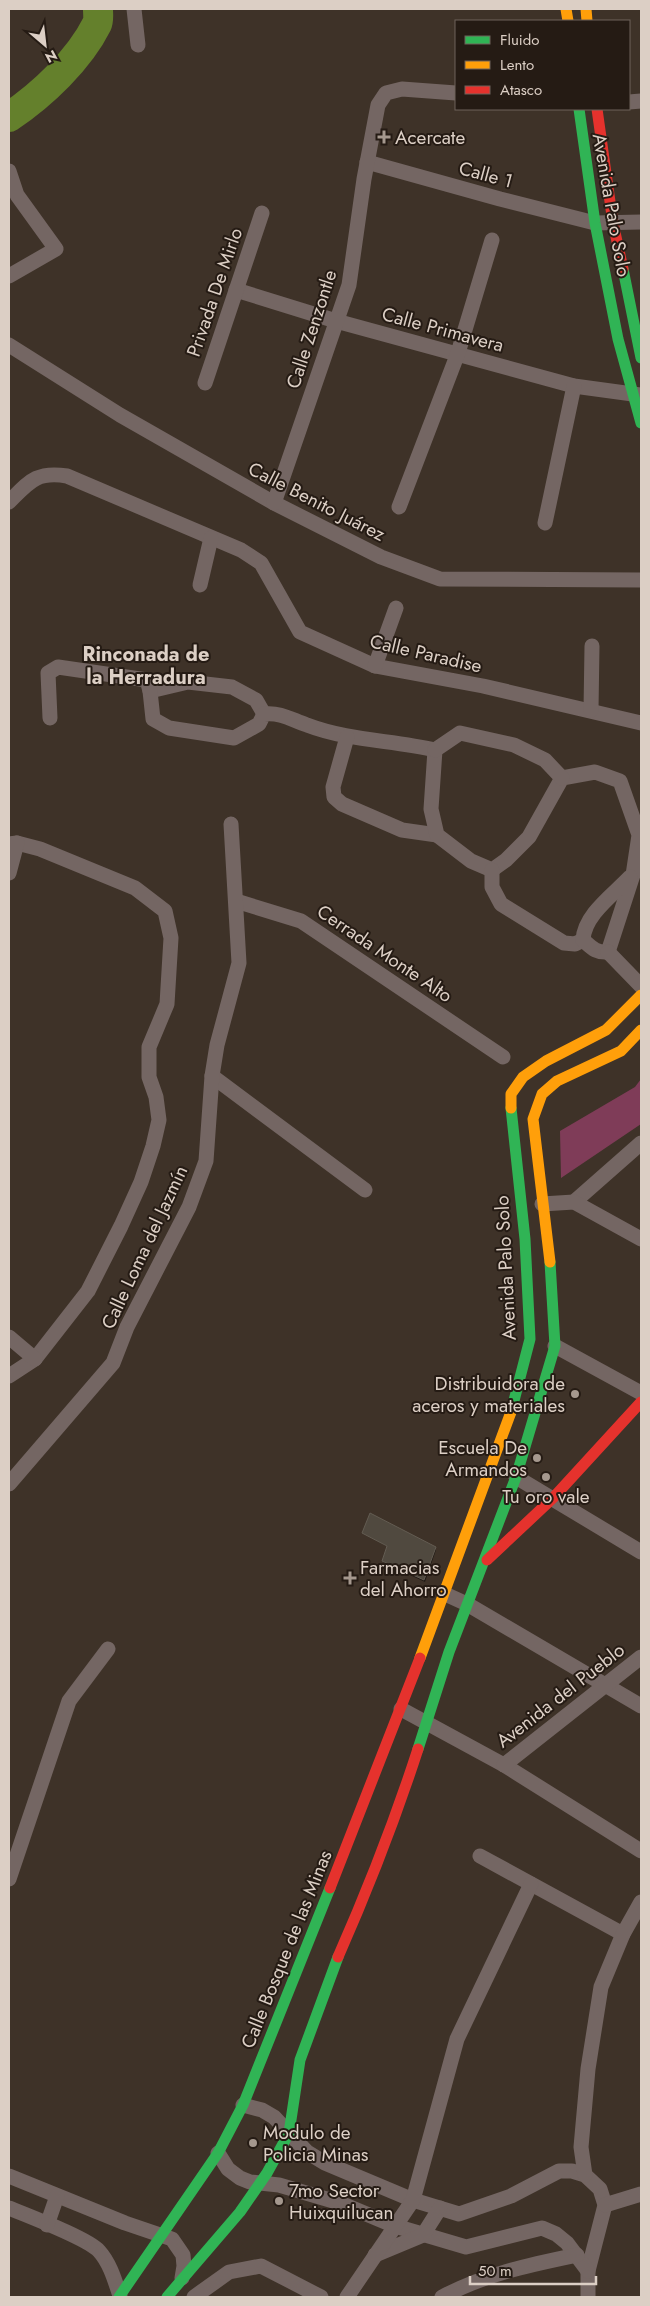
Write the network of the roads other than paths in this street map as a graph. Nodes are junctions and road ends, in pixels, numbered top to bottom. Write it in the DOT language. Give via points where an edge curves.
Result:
graph roads {
  1 [pos="134,9"];
  2 [pos="138,45"];
  3 [pos="455,93"];
  4 [pos="578,110"];
  5 [pos="597,110"];
  6 [pos="367,162"];
  7 [pos="9,171"];
  8 [pos="262,213"];
  9 [pos="641,222"];
  10 [pos="595,223"];
  11 [pos="613,223"];
  12 [pos="492,240"];
  13 [pos="9,276"];
  14 [pos="236,290"];
  15 [pos="336,321"];
  16 [pos="618,339"];
  17 [pos="639,340"];
  18 [pos="9,345"];
  19 [pos="458,353"];
  20 [pos="641,358"];
  21 [pos="205,383"];
  22 [pos="574,386"];
  23 [pos="638,395"];
  24 [pos="641,423"];
  25 [pos="9,502"];
  26 [pos="274,504"];
  27 [pos="400,507"];
  28 [pos="545,523"];
  29 [pos="211,538"];
  30 [pos="641,580"];
  31 [pos="200,585"];
  32 [pos="396,608"];
  33 [pos="592,646"];
  34 [pos="375,666"];
  35 [pos="150,691"];
  36 [pos="591,710"];
  37 [pos="264,714"];
  38 [pos="50,718"];
  39 [pos="640,722"];
  40 [pos="347,737"];
  41 [pos="435,750"];
  42 [pos="562,778"];
  43 [pos="231,824"];
  44 [pos="437,835"];
  45 [pos="13,844"];
  46 [pos="492,870"];
  47 [pos="9,872"];
  48 [pos="632,874"];
  49 [pos="236,901"];
  50 [pos="583,940"];
  51 [pos="608,952"];
  52 [pos="641,986"];
  53 [pos="641,995"];
  54 [pos="641,1030"];
  55 [pos="503,1057"];
  56 [pos="212,1076"];
  57 [pos="641,1143"];
  58 [pos="364,1190"];
  59 [pos="574,1202"];
  60 [pos="542,1204"];
  61 [pos="641,1239"];
  62 [pos="9,1337"];
  63 [pos="555,1346"];
  64 [pos="34,1359"];
  65 [pos="9,1376"];
  66 [pos="641,1393"];
  67 [pos="641,1402"];
  68 [pos="516,1477"];
  69 [pos="9,1484"];
  70 [pos="553,1498"];
  71 [pos="641,1552"];
  72 [pos="482,1564"];
  73 [pos="446,1594"];
  74 [pos="467,1604"];
  75 [pos="108,1649"];
  76 [pos="641,1656"];
  77 [pos="605,1686"];
  78 [pos="641,1706"];
  79 [pos="401,1710"];
  80 [pos="427,1723"];
  81 [pos="504,1765"];
  82 [pos="15,1845"];
  83 [pos="641,1850"];
  84 [pos="480,1856"];
  85 [pos="9,1880"];
  86 [pos="531,1884"];
  87 [pos="641,1902"];
  88 [pos="623,1934"];
  89 [pos="243,2105"];
  90 [pos="289,2133"];
  91 [pos="218,2153"];
  92 [pos="585,2175"];
  93 [pos="9,2176"];
  94 [pos="260,2183"];
  95 [pos="641,2194"];
  96 [pos="57,2196"];
  97 [pos="413,2200"];
  98 [pos="605,2205"];
  99 [pos="9,2208"];
  100 [pos="440,2208"];
  101 [pos="47,2225"];
  102 [pos="395,2226"];
  103 [pos="163,2235"];
  104 [pos="423,2235"];
  105 [pos="375,2255"];
  106 [pos="577,2255"];
  107 [pos="588,2271"];
  108 [pos="182,2278"];
  109 [pos="120,2297"];
  110 [pos="168,2297"];
  111 [pos="194,2297"];
  112 [pos="321,2297"];
  113 [pos="347,2297"];
  114 [pos="442,2297"];
  115 [pos="588,2297"];
  1 -- 2 [label="street"];
  3 -- 6 [label="street, Calle Zenzontle" via="402,89 386,93 378,105"];
  4 -- 10 [label="main road, Avenida Palo Solo"];
  5 -- 11 [label="main road, Avenida Palo Solo"];
  6 -- 10 [label="street, Calle 1"];
  6 -- 15 [label="street, Calle Zenzontle" via="349,285"];
  7 -- 13 [label="street" via="17,195 56,249"];
  8 -- 14 [label="street, Privada De Mirlo"];
  9 -- 11 [label="street, Calle 1"];
  10 -- 11 [label="street, Calle 1"];
  10 -- 16 [label="main road, Avenida Palo Solo"];
  11 -- 17 [label="main road, Avenida Palo Solo"];
  12 -- 19 [label="street"];
  14 -- 15 [label="street, Calle Primavera"];
  14 -- 21 [label="street, Privada De Mirlo"];
  15 -- 19 [label="street, Calle Primavera"];
  15 -- 26 [label="street, Calle Zenzontle"];
  16 -- 17 [label="street"];
  16 -- 23 [label="main road, Avenida Palo Solo"];
  17 -- 20 [label="main road, Avenida Palo Solo"];
  18 -- 26 [label="street, Calle Benito Juárez" via="120,415"];
  19 -- 22 [label="street, Calle Primavera"];
  19 -- 27 [label="street"];
  22 -- 23 [label="street, Calle Primavera"];
  22 -- 28 [label="street"];
  23 -- 24 [label="main road, Avenida Palo Solo"];
  25 -- 29 [label="street, Calle Paradise" via="30,480 49,473 67,476"];
  26 -- 30 [label="street, Calle Benito Juárez" via="381,557 440,579"];
  29 -- 31 [label="street"];
  29 -- 34 [label="street, Calle Paradise" via="241,550 261,564 300,632"];
  32 -- 34 [label="street"];
  33 -- 36 [label="street"];
  34 -- 36 [label="street, Calle Paradise"];
  35 -- 37 [label="street" via="188,682 232,687 256,700"];
  35 -- 37 [label="street" via="153,719 169,728 234,738 259,724"];
  35 -- 38 [label="street" via="147,680 58,667 48,673"];
  36 -- 39 [label="street, Calle Paradise"];
  37 -- 40 [label="street" via="275,712"];
  40 -- 41 [label="street" via="412,744"];
  40 -- 44 [label="street" via="333,788 334,797 342,804 402,830"];
  41 -- 42 [label="street" via="460,733 514,745 545,760"];
  41 -- 44 [label="street" via="431,809"];
  42 -- 46 [label="street" via="529,837"];
  42 -- 48 [label="street" via="595,772 620,781 639,835"];
  43 -- 49 [label="street, Calle Loma del Jazmín"];
  44 -- 46 [label="street" via="471,860"];
  45 -- 47 [label="street"];
  45 -- 64 [label="street" via="40,849 135,888 165,911 171,938 166,1004 149,1047 148,1077 156,1097 159,1120 153,1146 125,1217 88,1291"];
  46 -- 50 [label="street" via="492,887 501,904 564,943 575,944"];
  48 -- 50 [label="street" via="596,912 584,929"];
  48 -- 51 [label="street"];
  49 -- 55 [label="street, Cerrada Monte Alto" via="301,920"];
  49 -- 56 [label="street, Calle Loma del Jazmín" via="239,963"];
  50 -- 51 [label="street" via="599,953"];
  51 -- 52 [label="street"];
  53 -- 73 [label="main road, Avenida Palo Solo" via="606,1030 546,1061 523,1077 512,1094 510,1115 525,1239 530,1339 507,1427"];
  54 -- 60 [label="main road" via="620,1051 557,1081 542,1094 533,1119"];
  56 -- 58 [label="street"];
  56 -- 69 [label="street, Calle Loma del Jazmín" via="206,1162 189,1207 113,1363"];
  57 -- 59 [label="street"];
  59 -- 60 [label="street"];
  59 -- 61 [label="street"];
  60 -- 63 [label="main road" via="549,1247"];
  62 -- 64 [label="street"];
  63 -- 66 [label="street"];
  63 -- 68 [label="main road"];
  64 -- 65 [label="street"];
  67 -- 70 [label="main road"];
  68 -- 70 [label="street"];
  68 -- 72 [label="main road"];
  70 -- 71 [label="street"];
  70 -- 72 [label="main road"];
  72 -- 73 [label="main road"];
  72 -- 74 [label="main road"];
  73 -- 74 [label="street"];
  73 -- 79 [label="main road, Calle Bosque de las Minas"];
  74 -- 77 [label="street"];
  74 -- 80 [label="main road"];
  75 -- 82 [label="street" via="69,1701"];
  76 -- 77 [label="street, Avenida del Pueblo"];
  77 -- 78 [label="street"];
  77 -- 81 [label="street, Avenida del Pueblo"];
  79 -- 80 [label="street"];
  79 -- 89 [label="main road, Calle Bosque de las Minas"];
  80 -- 81 [label="street"];
  80 -- 90 [label="main road" via="397,1814 328,1979 300,2060"];
  81 -- 83 [label="street"];
  82 -- 85 [label="street"];
  84 -- 86 [label="street"];
  86 -- 88 [label="street"];
  86 -- 97 [label="street" via="457,2040"];
  87 -- 88 [label="street"];
  88 -- 92 [label="street" via="601,1987 588,2069 581,2147"];
  89 -- 90 [label="street" via="268,2113"];
  89 -- 91 [label="main road, Calle Bosque de las Minas"];
  90 -- 94 [label="main road"];
  90 -- 97 [label="street" via="307,2152 325,2163"];
  91 -- 94 [label="street" via="233,2174"];
  91 -- 103 [label="main road, Calle Bosque de las Minas"];
  92 -- 98 [label="street" via="600,2189"];
  92 -- 100 [label="street" via="559,2171 511,2196 459,2214"];
  93 -- 96 [label="street"];
  94 -- 102 [label="street" via="279,2185 340,2203"];
  94 -- 108 [label="main road" via="240,2212"];
  95 -- 98 [label="street"];
  96 -- 101 [label="street"];
  96 -- 103 [label="street"];
  97 -- 100 [label="street"];
  97 -- 102 [label="street"];
  98 -- 107 [label="street"];
  99 -- 101 [label="street"];
  100 -- 104 [label="street"];
  101 -- 109 [label="street" via="99,2250"];
  102 -- 104 [label="street"];
  102 -- 105 [label="street"];
  103 -- 108 [label="street" via="172,2239 183,2255"];
  103 -- 109 [label="main road, Calle Bosque de las Minas"];
  104 -- 105 [label="street"];
  104 -- 106 [label="street" via="466,2246 542,2228 562,2238"];
  105 -- 113 [label="street"];
  106 -- 107 [label="street"];
  106 -- 114 [label="street" via="500,2272 467,2283"];
  107 -- 115 [label="street"];
  108 -- 110 [label="main road"];
  111 -- 112 [label="street" via="229,2272 261,2266"];
}
